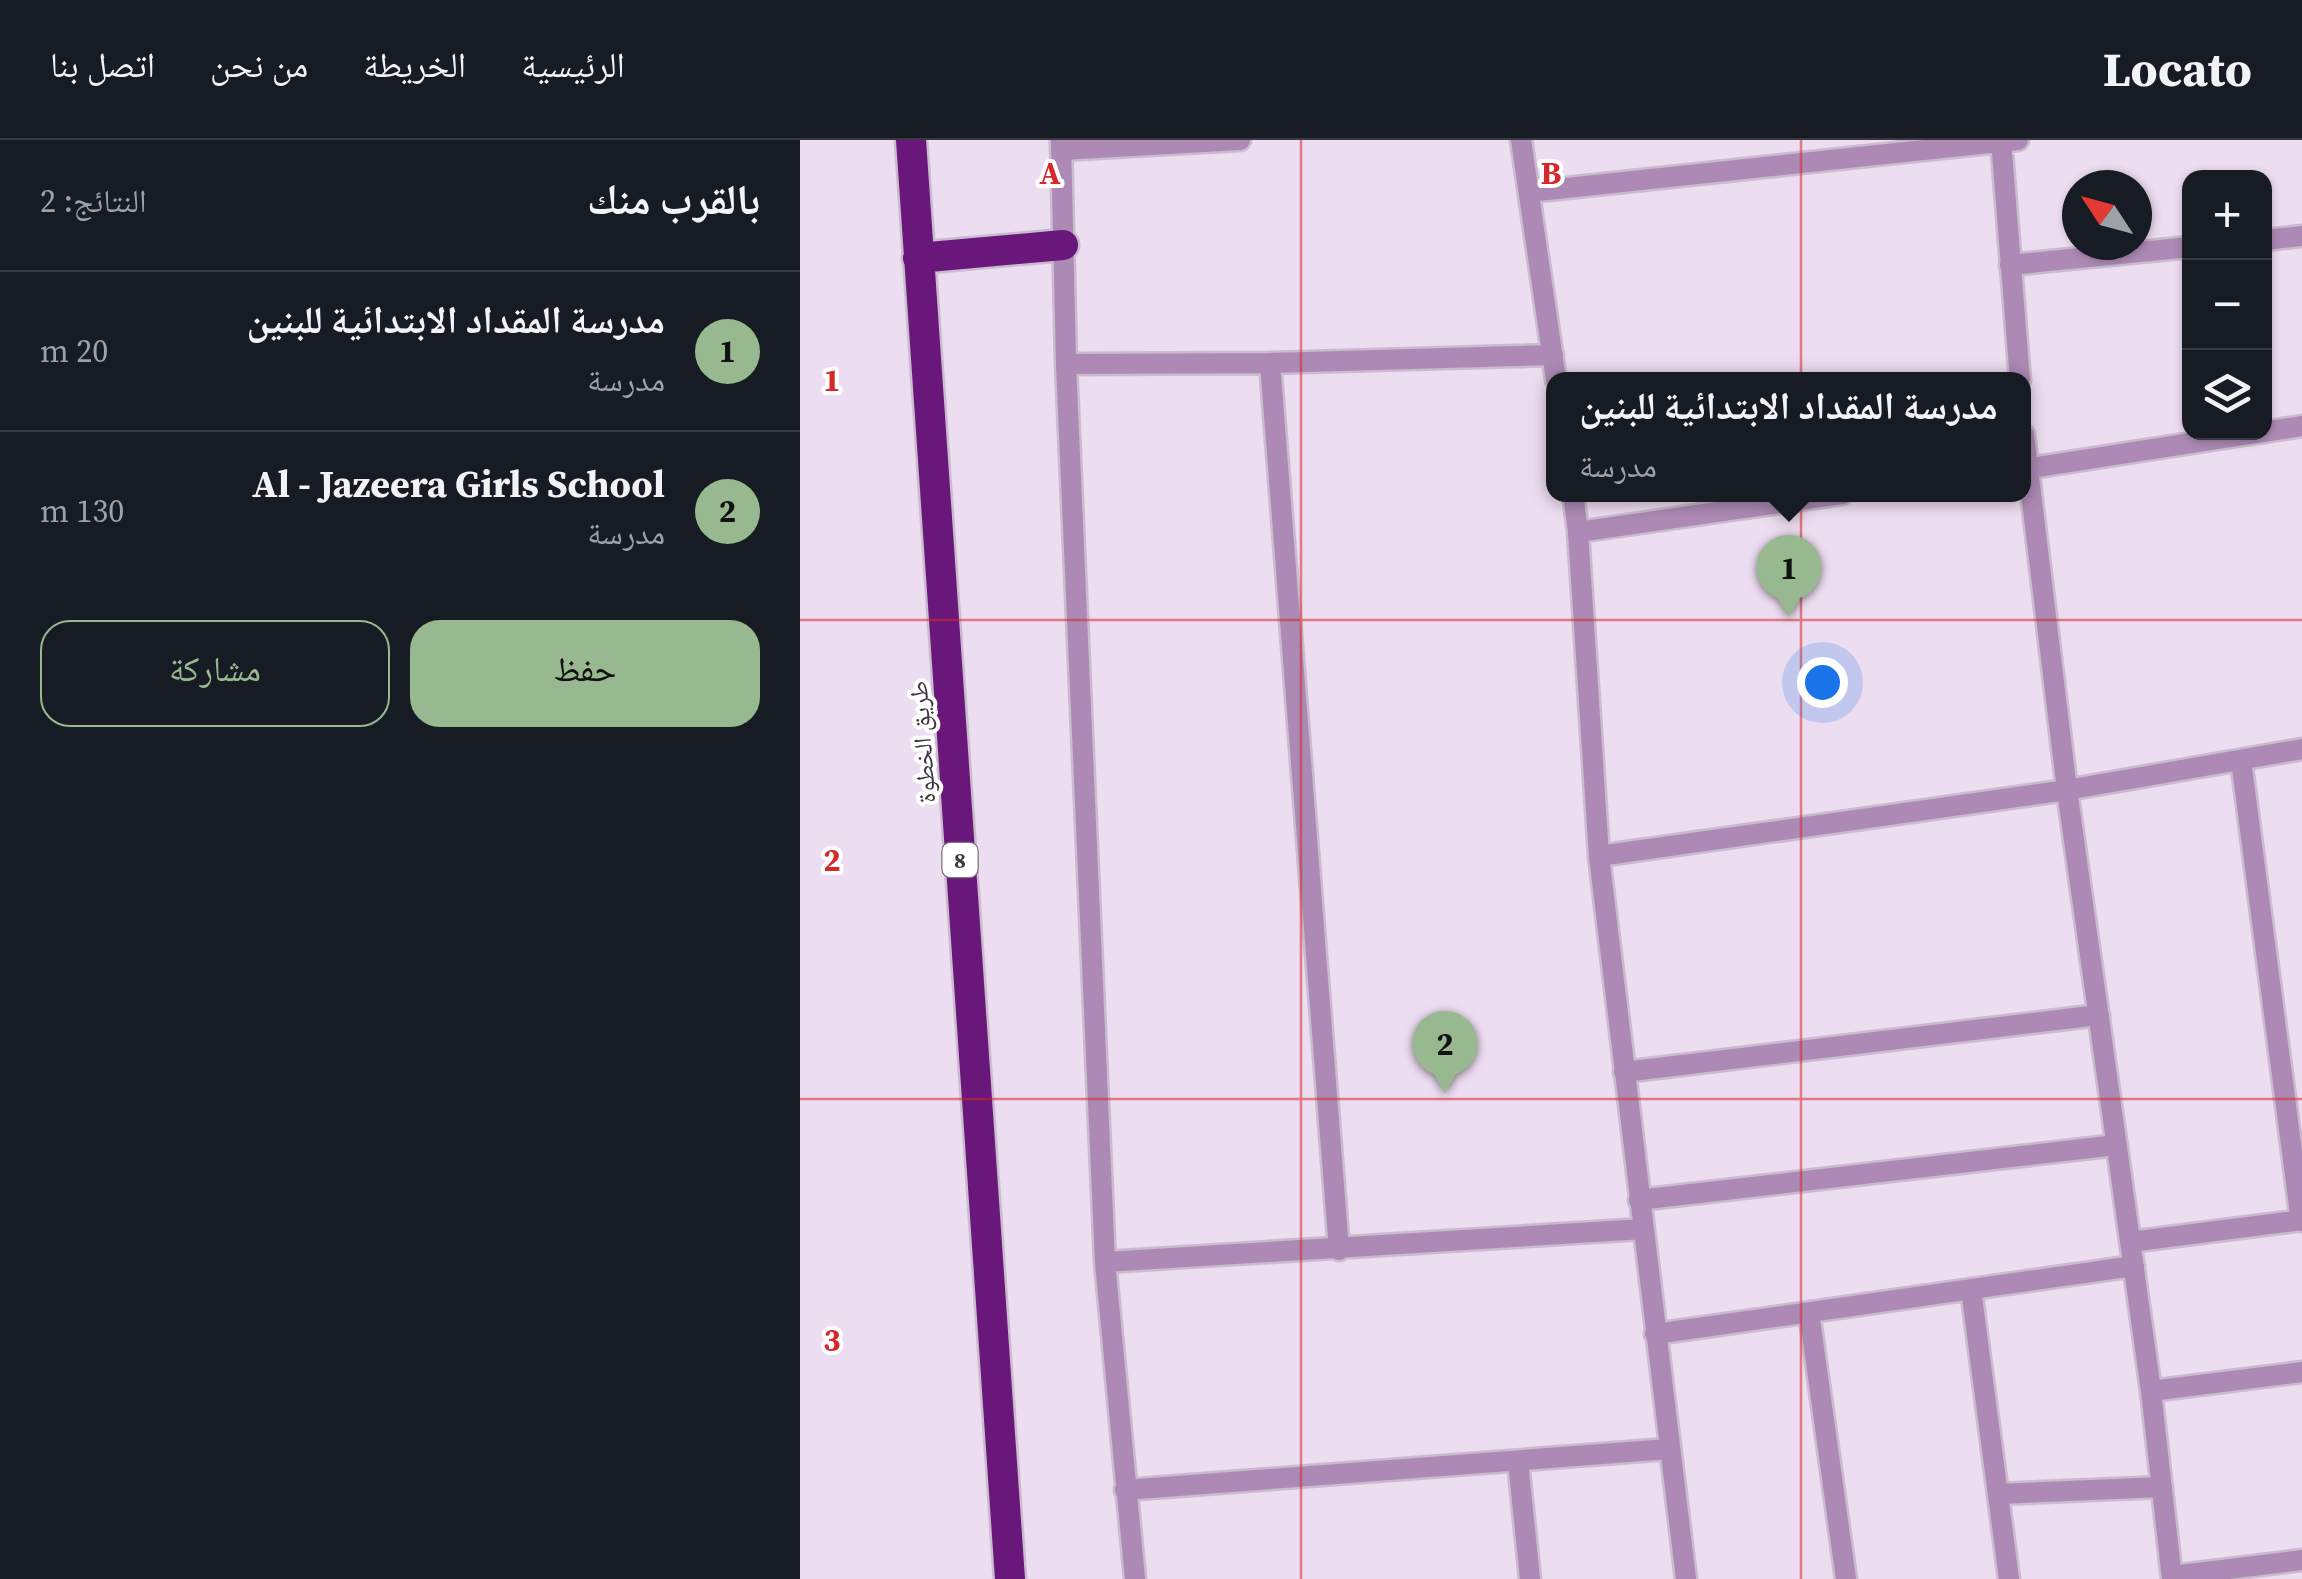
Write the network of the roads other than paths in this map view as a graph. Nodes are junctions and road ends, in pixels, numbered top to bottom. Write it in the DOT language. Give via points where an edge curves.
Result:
graph roads {
  1 [pos="911,140"];
  2 [pos="1240,140"];
  3 [pos="1521,140"];
  4 [pos="2007,141"];
  5 [pos="1061,145"];
  6 [pos="1528,192"];
  7 [pos="2302,236"];
  8 [pos="2272,239"];
  9 [pos="1064,245"];
  10 [pos="2182,248"];
  11 [pos="918,258"];
  12 [pos="2010,265"];
  13 [pos="1552,355"];
  14 [pos="1066,364"];
  15 [pos="1270,364"];
  16 [pos="1555,372"];
  17 [pos="2019,372"];
  18 [pos="2302,426"];
  19 [pos="2272,431"];
  20 [pos="2212,440"];
  21 [pos="2031,468"];
  22 [pos="1574,502"];
  23 [pos="1786,502"];
  24 [pos="2029,502"];
  25 [pos="1578,532"];
  26 [pos="2302,749"];
  27 [pos="2241,760"];
  28 [pos="2067,790"];
  29 [pos="1600,856"];
  30 [pos="2099,1016"];
  31 [pos="1624,1072"];
  32 [pos="2116,1146"];
  33 [pos="1639,1200"];
  34 [pos="2301,1220"];
  35 [pos="1643,1229"];
  36 [pos="2130,1242"];
  37 [pos="1339,1250"];
  38 [pos="1105,1262"];
  39 [pos="2134,1266"];
  40 [pos="1971,1289"];
  41 [pos="1809,1312"];
  42 [pos="1655,1334"];
  43 [pos="2302,1372"];
  44 [pos="2151,1391"];
  45 [pos="1668,1449"];
  46 [pos="1518,1460"];
  47 [pos="2162,1487"];
  48 [pos="1125,1490"];
  49 [pos="1998,1494"];
  50 [pos="2302,1560"];
  51 [pos="2172,1578"];
  52 [pos="1010,1579"];
  53 [pos="1135,1579"];
  54 [pos="1530,1579"];
  55 [pos="1686,1579"];
  56 [pos="1846,1579"];
  57 [pos="2009,1579"];
  1 -- 11 [label="highway, طريق الخطوة / 8"];
  2 -- 5 [label="street"];
  3 -- 6 [label="street"];
  4 -- 6 [label="street"];
  4 -- 12 [label="street"];
  5 -- 9 [label="street"];
  6 -- 13 [label="street"];
  7 -- 8 [label="street"];
  9 -- 11 [label="highway"];
  9 -- 14 [label="street"];
  10 -- 12 [label="street"];
  11 -- 52 [label="highway, طريق الخطوة / 8"];
  12 -- 17 [label="street"];
  13 -- 15 [label="street"];
  13 -- 16 [label="street"];
  14 -- 15 [label="street"];
  14 -- 38 [label="street"];
  15 -- 37 [label="street"];
  18 -- 19 [label="street"];
  20 -- 21 [label="street"];
  22 -- 25 [label="street"];
  23 -- 25 [label="street"];
  24 -- 28 [label="street"];
  25 -- 29 [label="street"];
  26 -- 27 [label="street"];
  27 -- 28 [label="street"];
  27 -- 34 [label="street"];
  28 -- 29 [label="street"];
  28 -- 30 [label="street"];
  29 -- 31 [label="street"];
  30 -- 31 [label="street"];
  30 -- 32 [label="street"];
  31 -- 33 [label="street"];
  32 -- 33 [label="street"];
  32 -- 36 [label="street"];
  33 -- 35 [label="street"];
  34 -- 36 [label="street"];
  35 -- 37 [label="street"];
  35 -- 42 [label="street"];
  36 -- 39 [label="street"];
  37 -- 38 [label="street"];
  38 -- 48 [label="street"];
  39 -- 40 [label="street"];
  39 -- 44 [label="street"];
  40 -- 41 [label="street"];
  40 -- 49 [label="street"];
  41 -- 42 [label="street"];
  41 -- 56 [label="street"];
  42 -- 45 [label="street"];
  43 -- 44 [label="street"];
  44 -- 47 [label="street"];
  45 -- 46 [label="street"];
  45 -- 55 [label="street"];
  46 -- 48 [label="street"];
  46 -- 54 [label="street"];
  47 -- 49 [label="street"];
  47 -- 51 [label="street"];
  48 -- 53 [label="street"];
  49 -- 57 [label="street"];
  50 -- 51 [label="street"];
}
